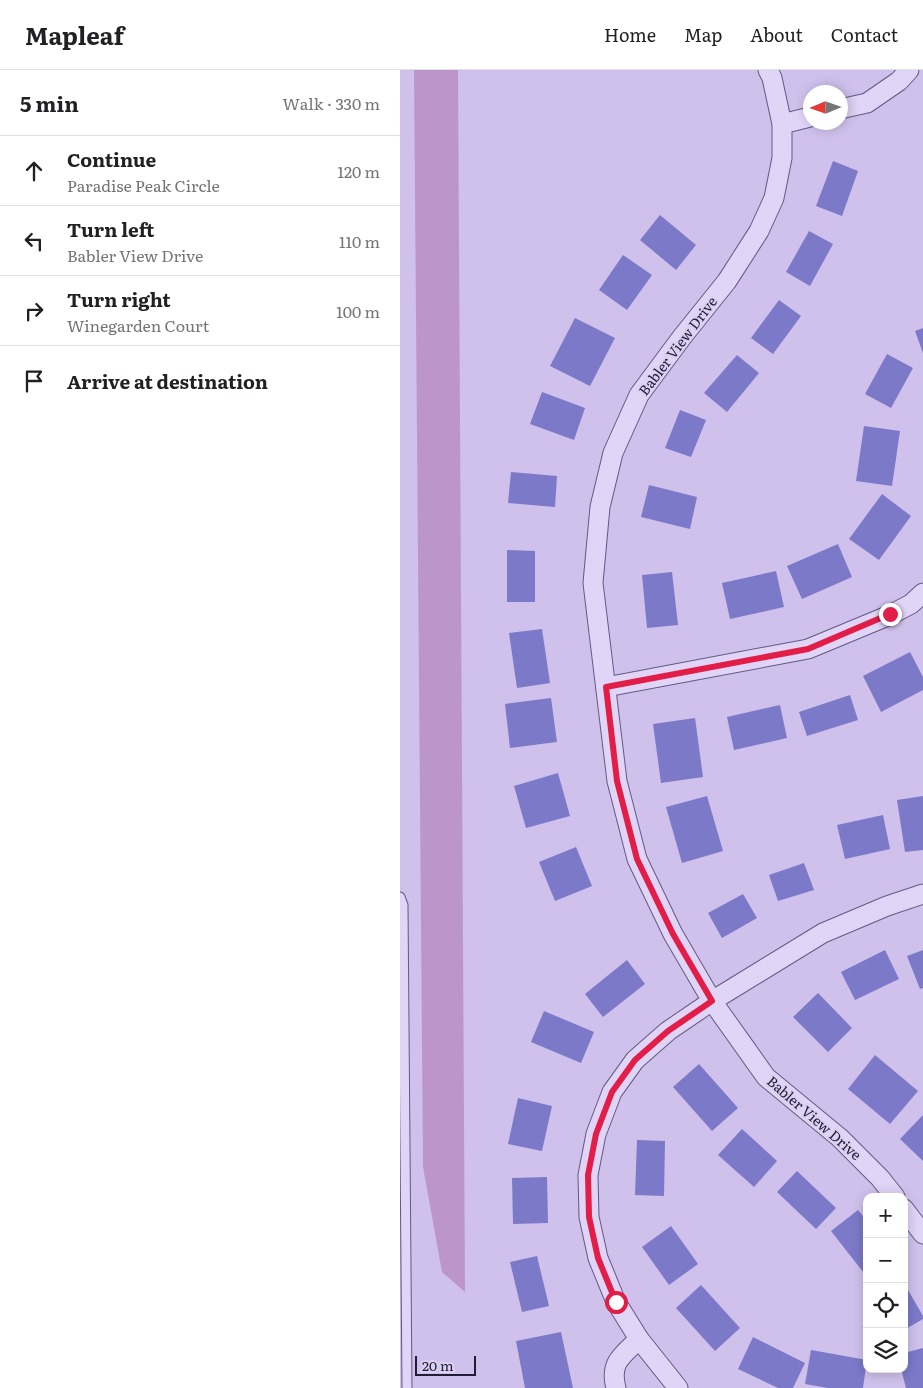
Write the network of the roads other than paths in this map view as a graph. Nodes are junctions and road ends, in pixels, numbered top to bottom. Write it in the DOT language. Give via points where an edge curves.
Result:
graph roads {
  1 [pos="768,70"];
  2 [pos="909,70"];
  3 [pos="848,108"];
  4 [pos="803,119"];
  5 [pos="782,124"];
  6 [pos="923,592"];
  7 [pos="606,687"];
  8 [pos="923,894"];
  9 [pos="400,897"];
  10 [pos="712,1001"];
  11 [pos="892,1193"];
  12 [pos="908,1214"];
  13 [pos="923,1234"];
  14 [pos="639,1338"];
  15 [pos="408,1388"];
  16 [pos="616,1388"];
  17 [pos="678,1388"];
  1 -- 5 [label="street, Babler View Drive"];
  2 -- 3 [label="street" via="867,103"];
  4 -- 5 [label="street"];
  5 -- 7 [label="street, Babler View Drive" via="782,158 774,198 760,231 727,281 639,395 613,453 600,507 593,583"];
  6 -- 7 [label="street" via="911,604 808,649"];
  7 -- 10 [label="street, Babler View Drive" via="617,781 637,859 673,934"];
  8 -- 10 [label="street" via="823,933"];
  9 -- 15 [label="lane" via="403,905"];
  10 -- 11 [label="street, Babler View Drive" via="766,1077 840,1138"];
  10 -- 14 [label="street" via="668,1031 635,1060 612,1092 596,1134 588,1175 589,1217 598,1258 616,1302"];
  12 -- 13 [label="street"];
  14 -- 16 [label="street" via="616,1363"];
  14 -- 17 [label="street"];
}
